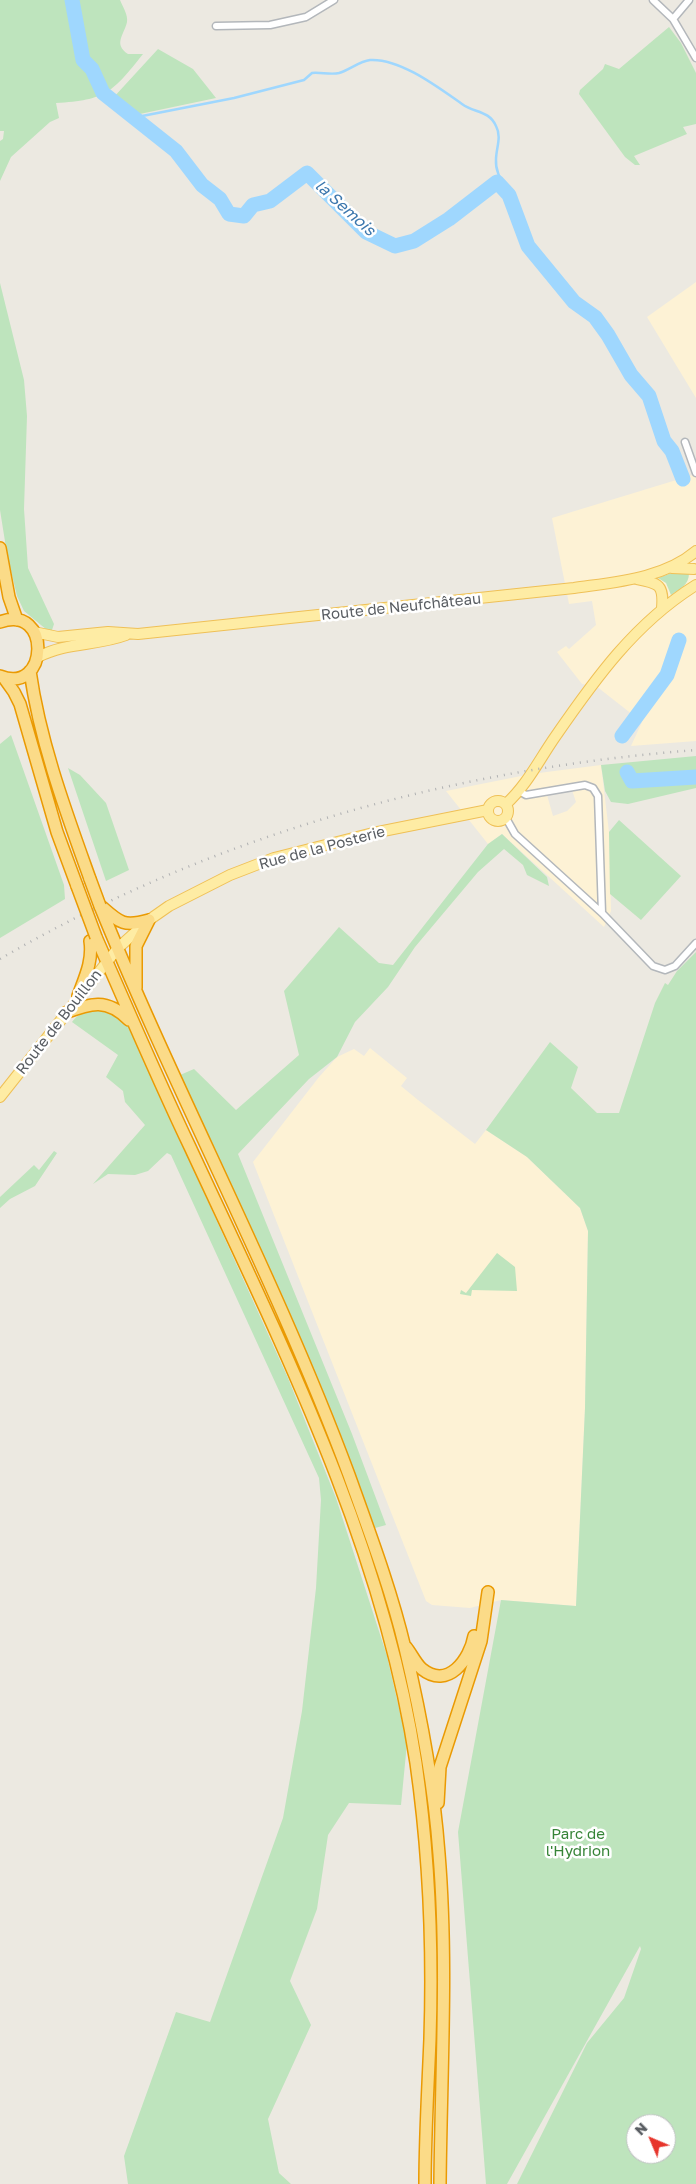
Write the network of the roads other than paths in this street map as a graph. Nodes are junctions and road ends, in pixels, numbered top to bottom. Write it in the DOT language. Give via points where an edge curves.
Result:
graph roads {
  1 [pos="334,0"];
  2 [pos="653,0"];
  3 [pos="689,0"];
  4 [pos="674,19"];
  5 [pos="216,26"];
  6 [pos="696,58"];
  7 [pos="685,442"];
  8 [pos="696,473"];
  9 [pos="0,548"];
  10 [pos="695,552"];
  11 [pos="670,568"];
  12 [pos="695,571"];
  13 [pos="632,579"];
  14 [pos="696,585"];
  15 [pos="684,592"];
  16 [pos="662,608"];
  17 [pos="17,620"];
  18 [pos="0,622"];
  19 [pos="34,632"];
  20 [pos="130,634"];
  21 [pos="38,657"];
  22 [pos="30,671"];
  23 [pos="2,677"];
  24 [pos="519,791"];
  25 [pos="506,804"];
  26 [pos="488,810"];
  27 [pos="506,818"];
  28 [pos="100,906"];
  29 [pos="602,913"];
  30 [pos="149,920"];
  31 [pos="93,939"];
  32 [pos="696,943"];
  33 [pos="118,948"];
  34 [pos="106,961"];
  35 [pos="135,991"];
  36 [pos="78,996"];
  37 [pos="65,1013"];
  38 [pos="132,1022"];
  39 [pos="0,1097"];
  40 [pos="404,1644"];
  41 [pos="436,1815"];
  42 [pos="424,2184"];
  43 [pos="440,2184"];
  1 -- 5 [label="street" via="306,17 270,25"];
  2 -- 4 [label="street"];
  3 -- 4 [label="street"];
  4 -- 6 [label="street"];
  7 -- 8 [label="street"];
  9 -- 17 [label="highway" via="9,597"];
  10 -- 11 [label="main road, Route de Neufchâteau"];
  10 -- 12 [label="main road" via="692,559"];
  11 -- 12 [label="main road, Route de Neufchâteau"];
  11 -- 13 [label="main road, Route de Neufchâteau"];
  12 -- 15 [label="main road, Rue de la Posterie"];
  13 -- 16 [label="main road" via="657,585 663,593"];
  13 -- 20 [label="main road, Route de Neufchâteau" via="456,602"];
  14 -- 15 [label="main road, Rue de la Posterie"];
  15 -- 16 [label="main road, Rue de la Posterie"];
  16 -- 24 [label="main road, Rue de la Posterie" via="615,655"];
  17 -- 18 [label="highway"];
  17 -- 19 [label="highway"];
  19 -- 20 [label="main road, Route de Neufchâteau" via="58,637 108,632"];
  19 -- 21 [label="highway" via="38,640"];
  20 -- 21 [label="main road, Route de Neufchâteau" via="113,640 62,646"];
  21 -- 22 [label="highway"];
  22 -- 23 [label="highway" via="22,676"];
  22 -- 28 [label="highway, bridge" via="34,700 58,783"];
  23 -- 31 [label="highway, bridge" via="20,704 57,832"];
  24 -- 25 [label="main road, Rue de la Posterie"];
  24 -- 29 [label="street" via="526,795 585,784 593,788 598,796"];
  25 -- 26 [label="main road, Rue de la Posterie" via="495,801"];
  25 -- 27 [label="main road"];
  26 -- 27 [label="main road" via="494,820"];
  26 -- 30 [label="main road, Rue de la Posterie" via="373,833 274,858 187,896"];
  27 -- 29 [label="street" via="515,834"];
  28 -- 30 [label="highway" via="120,922 133,925"];
  28 -- 33 [label="highway"];
  29 -- 32 [label="street" via="647,962 659,969 675,966"];
  30 -- 33 [label="main road, Rue de la Posterie"];
  30 -- 35 [label="highway" via="136,946"];
  31 -- 34 [label="highway"];
  31 -- 36 [label="highway" via="90,964"];
  33 -- 34 [label="main road, Route de Bouillon"];
  33 -- 35 [label="highway"];
  34 -- 36 [label="main road, Route de Bouillon"];
  34 -- 38 [label="highway"];
  35 -- 40 [label="highway" via="308,1370 371,1536"];
  36 -- 37 [label="main road, Route de Bouillon"];
  37 -- 38 [label="highway" via="97,1003 110,1006"];
  37 -- 39 [label="main road, Route de Bouillon"];
  38 -- 42 [label="highway" via="296,1378 343,1495 392,1649 416,1762 429,1893 430,2040"];
  40 -- 41 [label="highway"];
  40 -- 41 [label="highway" via="422,1669 433,1675 445,1676 458,1670 473,1644 480,1610 488,1592 481,1641 440,1767"];
  41 -- 43 [label="highway" via="444,1947"];
}
